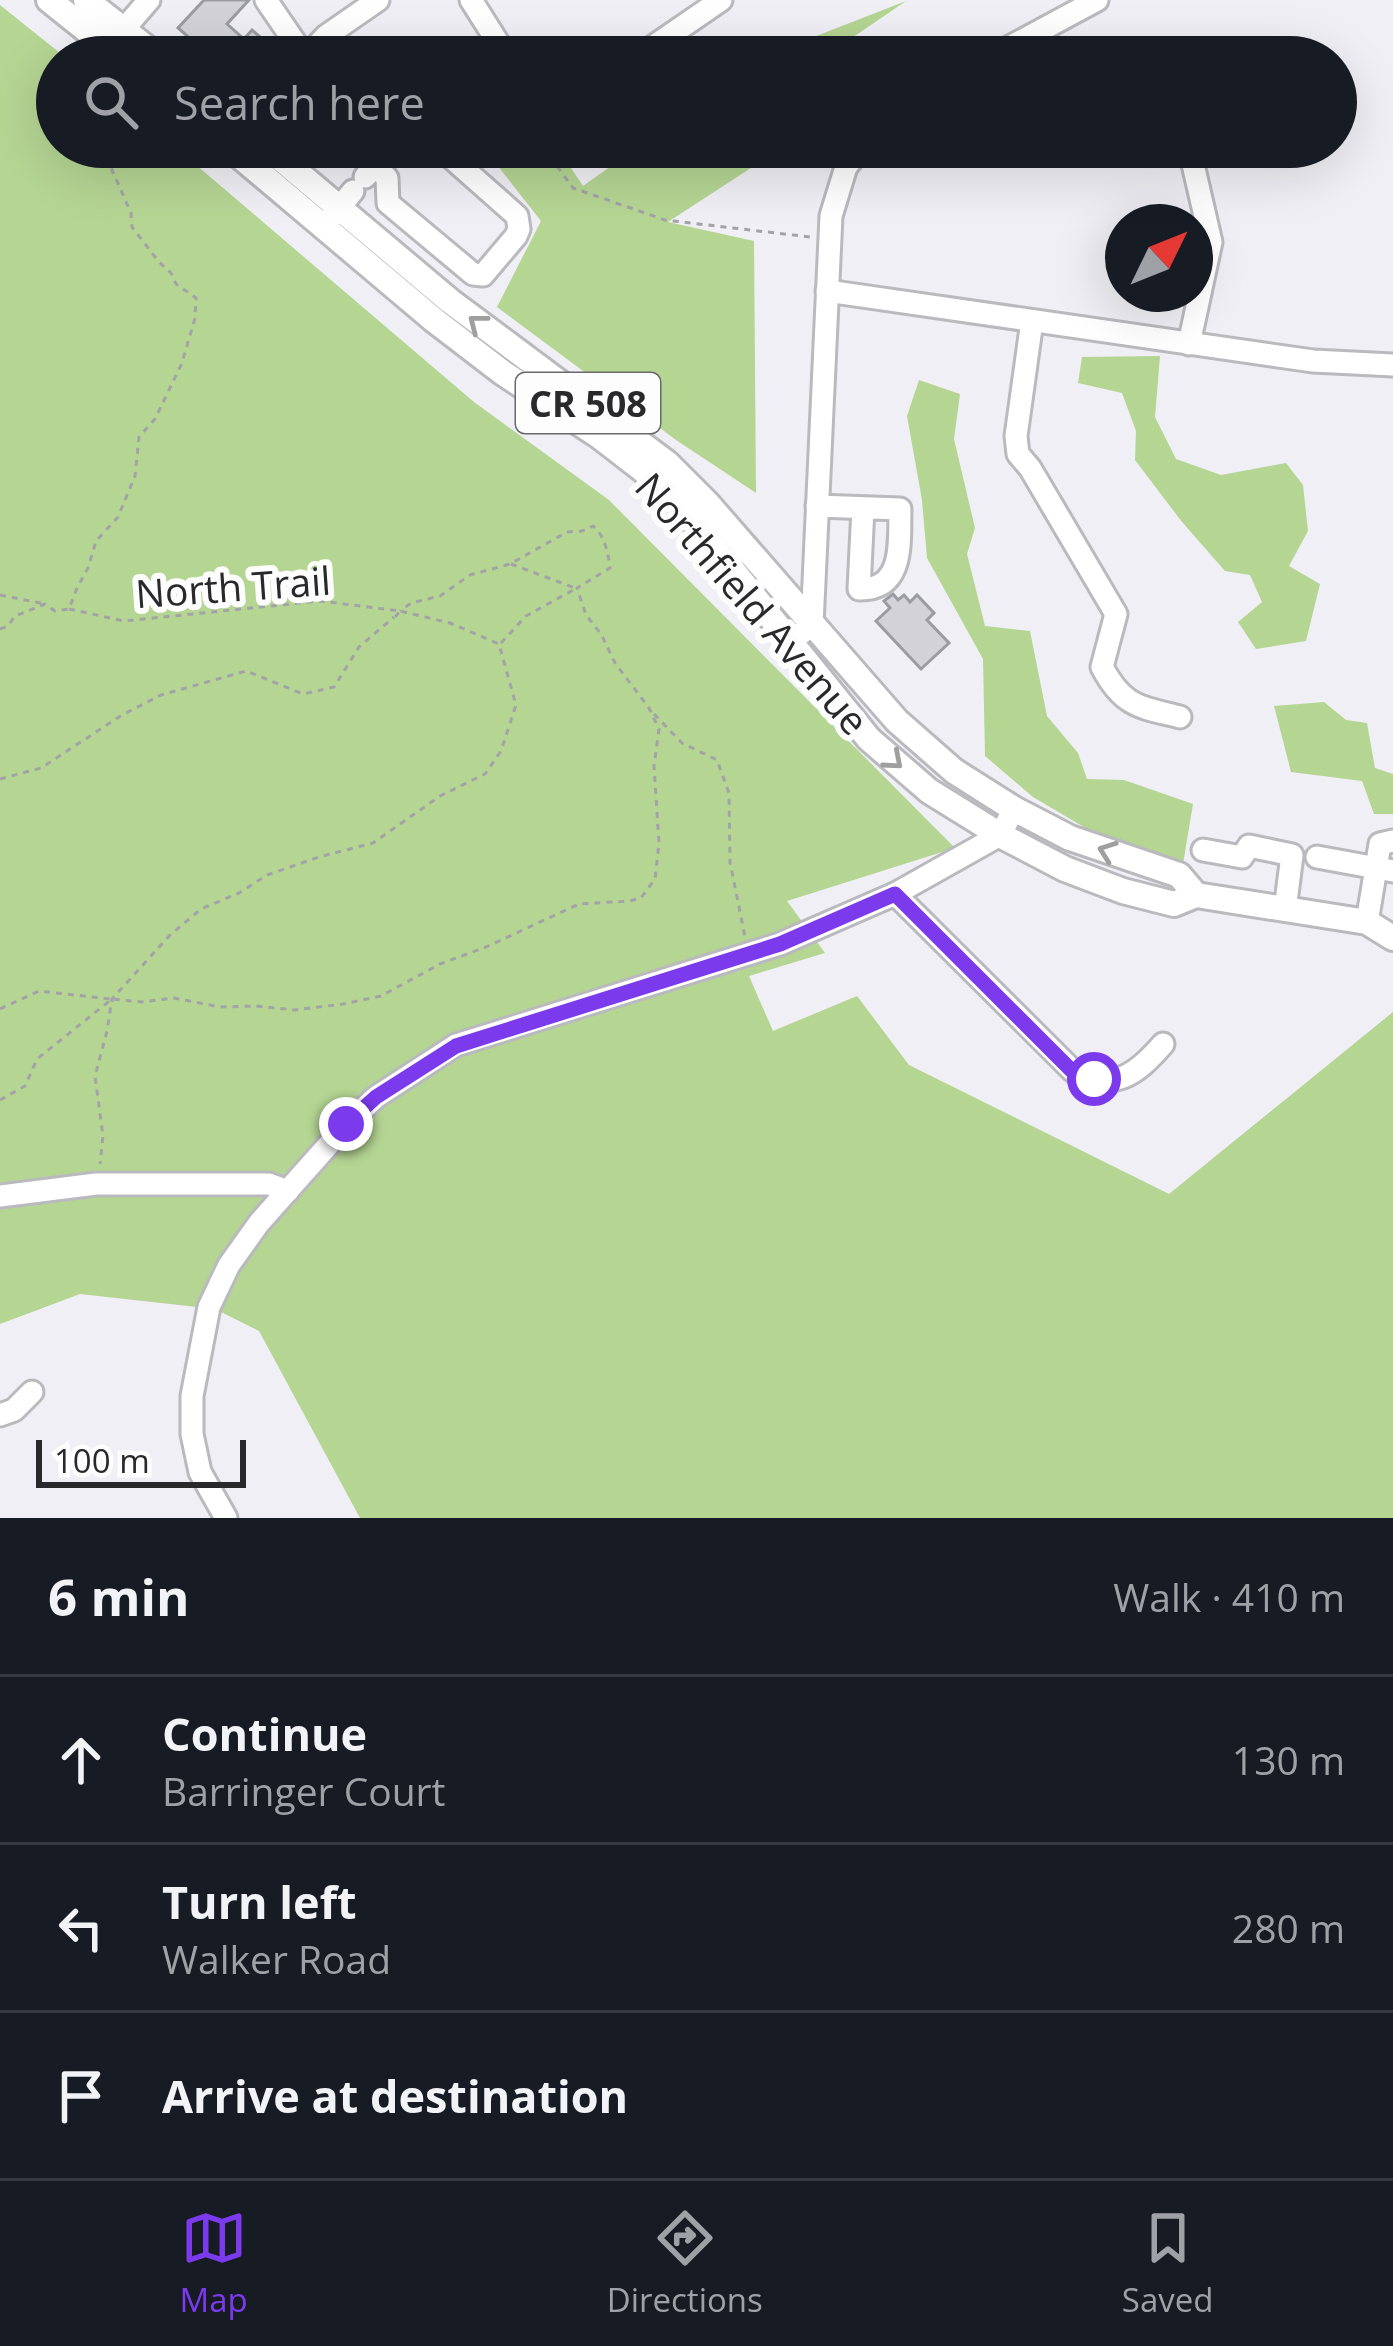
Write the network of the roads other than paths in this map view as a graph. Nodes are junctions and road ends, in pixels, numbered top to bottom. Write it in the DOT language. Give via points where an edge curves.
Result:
graph roads {
  1 [pos="86,0"];
  2 [pos="149,0"];
  3 [pos="266,0"];
  4 [pos="378,0"];
  5 [pos="471,0"];
  6 [pos="721,0"];
  7 [pos="1097,0"];
  8 [pos="57,2"];
  9 [pos="124,29"];
  10 [pos="96,36"];
  11 [pos="132,36"];
  12 [pos="293,36"];
  13 [pos="325,36"];
  14 [pos="494,36"];
  15 [pos="669,36"];
  16 [pos="1031,36"];
  17 [pos="284,168"];
  18 [pos="305,168"];
  19 [pos="374,168"];
  20 [pos="462,168"];
  21 [pos="847,168"];
  22 [pos="1194,168"];
  23 [pos="351,194"];
  24 [pos="827,291"];
  25 [pos="1032,321"];
  26 [pos="1189,344"];
  27 [pos="1393,365"];
  28 [pos="817,506"];
  29 [pos="863,508"];
  30 [pos="814,564"];
  31 [pos="783,592"];
  32 [pos="812,625"];
  33 [pos="790,642"];
  34 [pos="1180,717"];
  35 [pos="1014,809"];
  36 [pos="1000,835"];
  37 [pos="1387,842"];
  38 [pos="1203,850"];
  39 [pos="1317,857"];
  40 [pos="1385,870"];
  41 [pos="895,894"];
  42 [pos="1196,895"];
  43 [pos="1286,910"];
  44 [pos="1393,913"];
  45 [pos="1367,922"];
  46 [pos="1393,938"];
  47 [pos="1162,1044"];
  48 [pos="288,1191"];
  49 [pos="0,1196"];
  50 [pos="32,1392"];
  51 [pos="0,1415"];
  52 [pos="216,1516"];
  1 -- 9 [label="main road"];
  2 -- 9 [label="street"];
  3 -- 12 [label="street"];
  4 -- 13 [label="street"];
  5 -- 14 [label="street"];
  6 -- 15 [label="street"];
  7 -- 16 [label="street"];
  8 -- 10 [label="main road"];
  9 -- 11 [label="main road"];
  17 -- 23 [label="main road, Northfield Avenue / CR 508"];
  18 -- 23 [label="main road, Northfield Avenue / CR 508"];
  19 -- 23 [label="street"];
  20 -- 23 [label="street" via="517,217 516,236 483,275 388,203 387,178"];
  21 -- 24 [label="street"];
  22 -- 26 [label="street" via="1211,242"];
  31 -- 23 [label="main road, Northfield Avenue / CR 508, one-way" via="667,463 519,355"];
  23 -- 33 [label="main road, Northfield Avenue / CR 508" via="503,373 644,470"];
  24 -- 25 [label="street"];
  24 -- 28 [label="street"];
  25 -- 26 [label="street"];
  25 -- 34 [label="street" via="1018,454 1116,614 1102,668 1109,682 1129,703"];
  26 -- 27 [label="street"];
  28 -- 29 [label="street"];
  28 -- 30 [label="street"];
  30 -- 31 [label="street" via="802,583"];
  30 -- 32 [label="street"];
  31 -- 32 [label="main road, Northfield Avenue / CR 508"];
  32 -- 33 [label="street"];
  32 -- 35 [label="main road, Northfield Avenue / CR 508" via="897,721"];
  33 -- 36 [label="main road, Northfield Avenue / CR 508, one-way" via="869,739 929,791"];
  35 -- 36 [label="street"];
  42 -- 35 [label="main road, Northfield Avenue / CR 508, one-way" via="1179,874 1070,838"];
  36 -- 41 [label="street"];
  36 -- 42 [label="main road, Northfield Avenue / CR 508" via="1123,891 1174,904"];
  37 -- 40 [label="street"];
  38 -- 43 [label="street" via="1292,855"];
  39 -- 40 [label="street"];
  40 -- 45 [label="street"];
  41 -- 47 [label="street" via="1072,1071 1119,1079"];
  41 -- 48 [label="street" via="749,955 456,1046 376,1097"];
  42 -- 43 [label="main road, Northfield Avenue / CR 508"];
  43 -- 45 [label="main road, Northfield Avenue / CR 508"];
  44 -- 45 [label="main road, Northfield Avenue / CR 508"];
  45 -- 46 [label="main road, Northfield Avenue / CR 508"];
  48 -- 49 [label="street" via="269,1184 97,1184"];
  48 -- 52 [label="street" via="229,1264 209,1307 192,1434"];
  50 -- 51 [label="street"];
}
